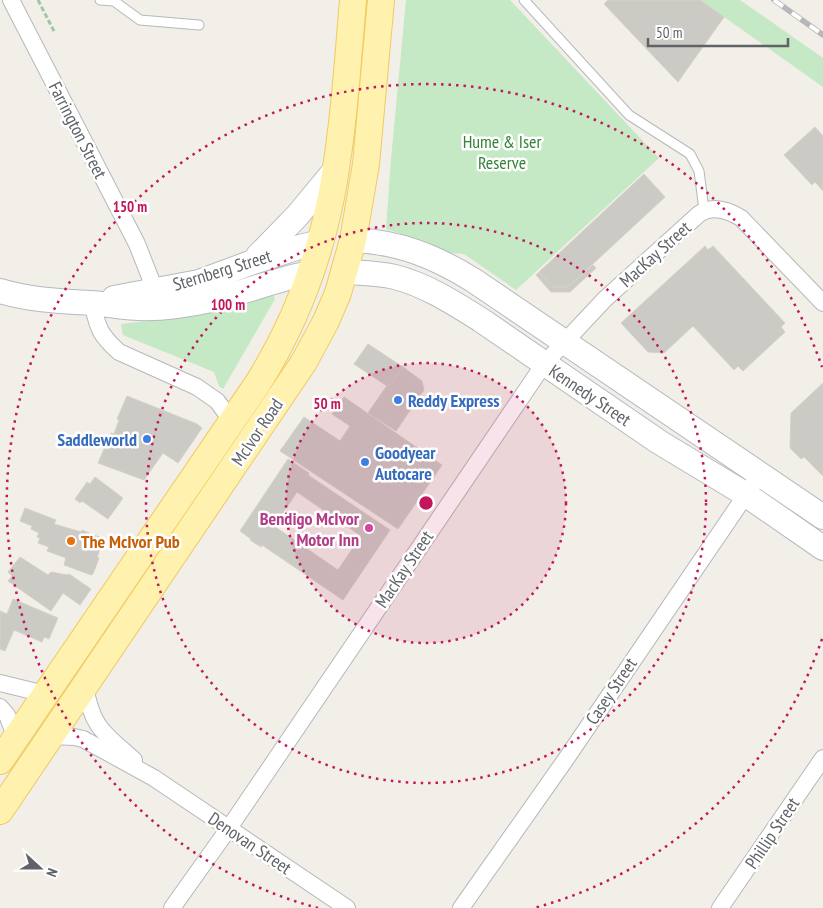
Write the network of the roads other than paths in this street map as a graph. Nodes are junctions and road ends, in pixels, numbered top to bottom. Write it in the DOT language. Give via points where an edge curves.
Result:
graph roads {
  1 [pos="100,0"];
  2 [pos="353,0"];
  3 [pos="382,0"];
  4 [pos="524,0"];
  5 [pos="16,2"];
  6 [pos="199,25"];
  7 [pos="336,169"];
  8 [pos="704,210"];
  9 [pos="353,240"];
  10 [pos="320,242"];
  11 [pos="253,262"];
  12 [pos="344,272"];
  13 [pos="310,273"];
  14 [pos="155,290"];
  15 [pos="0,291"];
  16 [pos="92,303"];
  17 [pos="823,303"];
  18 [pos="564,341"];
  19 [pos="544,364"];
  20 [pos="232,421"];
  21 [pos="230,472"];
  22 [pos="760,474"];
  23 [pos="745,494"];
  24 [pos="823,517"];
  25 [pos="156,532"];
  26 [pos="823,548"];
  27 [pos="0,683"];
  28 [pos="85,686"];
  29 [pos="45,694"];
  30 [pos="0,707"];
  31 [pos="51,736"];
  32 [pos="16,738"];
  33 [pos="823,758"];
  34 [pos="0,761"];
  35 [pos="34,761"];
  36 [pos="154,778"];
  37 [pos="0,791"];
  38 [pos="0,811"];
  39 [pos="228,828"];
  40 [pos="172,908"];
  41 [pos="347,908"];
  42 [pos="462,908"];
  43 [pos="720,908"];
  1 -- 6 [label="lane" via="114,1 140,20"];
  2 -- 7 [label="main road, McIvor Road"];
  3 -- 9 [label="main road, McIvor Road" via="366,164"];
  4 -- 8 [label="lane" via="628,115 690,154 699,171"];
  5 -- 14 [label="street, Farrington Street" via="137,244"];
  7 -- 10 [label="main road, McIvor Road"];
  7 -- 11 [label="street"];
  8 -- 17 [label="street" via="716,209 741,218"];
  8 -- 18 [label="street, MacKay Street" via="605,299"];
  9 -- 10 [label="main road, Sternberg Street"];
  9 -- 12 [label="main road, McIvor Road"];
  9 -- 18 [label="street, Kennedy Street" via="387,243 432,257 473,280"];
  10 -- 11 [label="street, Sternberg Street"];
  10 -- 13 [label="main road, McIvor Road"];
  11 -- 14 [label="street, Sternberg Street" via="199,282"];
  12 -- 13 [label="main road, Sternberg Street"];
  12 -- 19 [label="street, Kennedy Street" via="392,276 423,287 481,320"];
  12 -- 21 [label="main road, McIvor Road" via="326,321 304,362"];
  13 -- 16 [label="street, Sternberg Street" via="188,305 140,308"];
  13 -- 20 [label="main road, McIvor Road" via="280,344"];
  14 -- 16 [label="street, Sternberg Street"];
  15 -- 16 [label="street, Sternberg Street"];
  16 -- 20 [label="street" via="99,330 119,352 204,391 221,405"];
  18 -- 19 [label="street, MacKay Street"];
  18 -- 22 [label="street, Kennedy Street"];
  19 -- 23 [label="street, Kennedy Street" via="659,442"];
  19 -- 39 [label="street, MacKay Street"];
  20 -- 25 [label="main road, McIvor Road"];
  21 -- 25 [label="main road" via="216,467 189,505"];
  21 -- 28 [label="main road, McIvor Road"];
  22 -- 23 [label="street, Casey Street"];
  22 -- 24 [label="street, Kennedy Street"];
  23 -- 26 [label="street, Kennedy Street"];
  23 -- 42 [label="street, Casey Street"];
  25 -- 29 [label="main road, McIvor Road"];
  27 -- 29 [label="street"];
  28 -- 31 [label="main road, McIvor Road"];
  28 -- 36 [label="street, Denovan Street" via="88,705 100,729"];
  29 -- 32 [label="main road, McIvor Road"];
  30 -- 32 [label="street" via="7,715"];
  31 -- 35 [label="main road, McIvor Road"];
  31 -- 36 [label="street, Denovan Street" via="83,739"];
  32 -- 34 [label="main road, McIvor Road"];
  33 -- 43 [label="street, Phillip Street"];
  35 -- 37 [label="main road"];
  35 -- 38 [label="main road, McIvor Road"];
  36 -- 39 [label="street, Denovan Street"];
  39 -- 40 [label="street, MacKay Street"];
  39 -- 41 [label="street, Denovan Street"];
}
